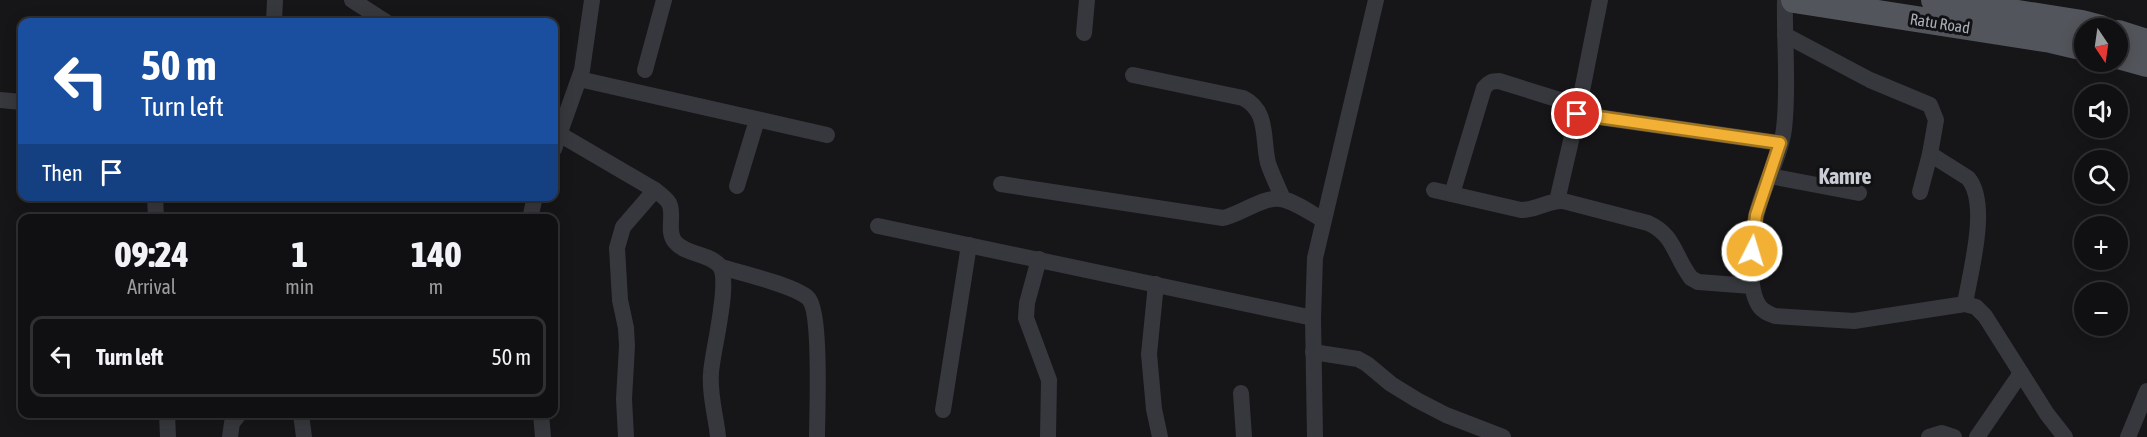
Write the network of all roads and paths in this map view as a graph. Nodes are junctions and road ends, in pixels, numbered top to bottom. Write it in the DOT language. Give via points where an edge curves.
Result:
graph roads {
  1 [pos="275,0"];
  2 [pos="352,0"];
  3 [pos="592,0"];
  4 [pos="664,0"];
  5 [pos="1087,0"];
  6 [pos="1376,0"];
  7 [pos="1600,0"];
  8 [pos="1785,0"];
  9 [pos="1794,0"];
  10 [pos="1934,0"];
  11 [pos="274,18"];
  12 [pos="380,18"];
  13 [pos="2074,22"];
  14 [pos="1084,33"];
  15 [pos="1785,35"];
  16 [pos="2128,36"];
  17 [pos="2147,42"];
  18 [pos="2074,45"];
  19 [pos="2128,59"];
  20 [pos="2147,64"];
  21 [pos="645,70"];
  22 [pos="1133,75"];
  23 [pos="579,79"];
  24 [pos="0,100"];
  25 [pos="18,102"];
  26 [pos="1578,110"];
  27 [pos="757,120"];
  28 [pos="558,131"];
  29 [pos="826,135"];
  30 [pos="558,140"];
  31 [pos="1780,143"];
  32 [pos="1930,154"];
  33 [pos="1770,176"];
  34 [pos="1001,184"];
  35 [pos="737,186"];
  36 [pos="655,190"];
  37 [pos="1434,190"];
  38 [pos="1920,192"];
  39 [pos="1859,193"];
  40 [pos="1452,194"];
  41 [pos="1283,199"];
  42 [pos="1557,201"];
  43 [pos="1323,220"];
  44 [pos="878,226"];
  45 [pos="969,245"];
  46 [pos="1039,259"];
  47 [pos="721,267"];
  48 [pos="1156,284"];
  49 [pos="1752,286"];
  50 [pos="1965,304"];
  51 [pos="1313,318"];
  52 [pos="1314,352"];
  53 [pos="2021,373"];
  54 [pos="2147,391"];
  55 [pos="1241,393"];
  56 [pos="944,410"];
  57 [pos="167,418"];
  58 [pos="236,418"];
  59 [pos="302,418"];
  60 [pos="541,418"];
  61 [pos="168,437"];
  62 [pos="230,437"];
  63 [pos="304,437"];
  64 [pos="543,437"];
  65 [pos="626,437"];
  66 [pos="718,437"];
  67 [pos="818,437"];
  68 [pos="1048,437"];
  69 [pos="1160,437"];
  70 [pos="1244,437"];
  71 [pos="1315,437"];
  72 [pos="1503,437"];
  73 [pos="1929,437"];
  74 [pos="1954,437"];
  75 [pos="1977,437"];
  76 [pos="2065,437"];
  77 [pos="2128,437"];
  1 -- 11 [label="street"];
  2 -- 12 [label="street"];
  3 -- 23 [label="street"];
  4 -- 21 [label="street"];
  5 -- 14 [label="street"];
  6 -- 43 [label="street"];
  7 -- 26 [label="street"];
  8 -- 15 [label="street"];
  9 -- 18 [label="main road, Ratu Road"];
  10 -- 13 [label="main road, Ratu Road"];
  15 -- 31 [label="street" via="1786,104"];
  15 -- 32 [label="street" via="1870,80 1930,105 1936,120"];
  16 -- 17 [label="main road"];
  19 -- 20 [label="main road"];
  22 -- 41 [label="street" via="1243,98 1254,104 1268,161"];
  23 -- 27 [label="street"];
  23 -- 28 [label="street"];
  24 -- 25 [label="street"];
  26 -- 31 [label="street"];
  26 -- 40 [label="street" via="1499,81 1488,83"];
  26 -- 42 [label="street"];
  27 -- 29 [label="street"];
  27 -- 35 [label="street"];
  30 -- 36 [label="street"];
  31 -- 33 [label="street"];
  32 -- 38 [label="street"];
  32 -- 50 [label="street" via="1968,178 1977,196 1978,225"];
  33 -- 39 [label="street"];
  33 -- 49 [label="street" via="1753,233"];
  34 -- 41 [label="street" via="1223,218 1266,200"];
  36 -- 47 [label="street" via="668,201 673,241"];
  36 -- 65 [label="street" via="623,227 617,248 627,346"];
  37 -- 40 [label="street"];
  40 -- 42 [label="street" via="1521,210"];
  41 -- 43 [label="street"];
  42 -- 49 [label="street" via="1660,228 1688,274 1698,282"];
  43 -- 51 [label="street" via="1315,258"];
  44 -- 45 [label="street"];
  45 -- 46 [label="street"];
  45 -- 56 [label="street"];
  46 -- 48 [label="street"];
  46 -- 68 [label="street" via="1026,318 1049,380"];
  47 -- 66 [label="street" via="724,284 711,373"];
  47 -- 67 [label="street" via="810,298 817,329"];
  48 -- 51 [label="street"];
  48 -- 69 [label="street" via="1149,354"];
  49 -- 50 [label="street" via="1761,309 1775,316 1854,321"];
  50 -- 53 [label="street" via="1976,307 1985,316"];
  51 -- 52 [label="street"];
  52 -- 71 [label="street"];
  52 -- 72 [label="street" via="1358,359 1417,400"];
  53 -- 75 [label="street"];
  53 -- 76 [label="street"];
  54 -- 77 [label="street"];
  55 -- 70 [label="street"];
  57 -- 61 [label="street"];
  58 -- 62 [label="street"];
  59 -- 63 [label="street"];
  60 -- 64 [label="street"];
  73 -- 74 [label="street" via="1942,433"];
}
